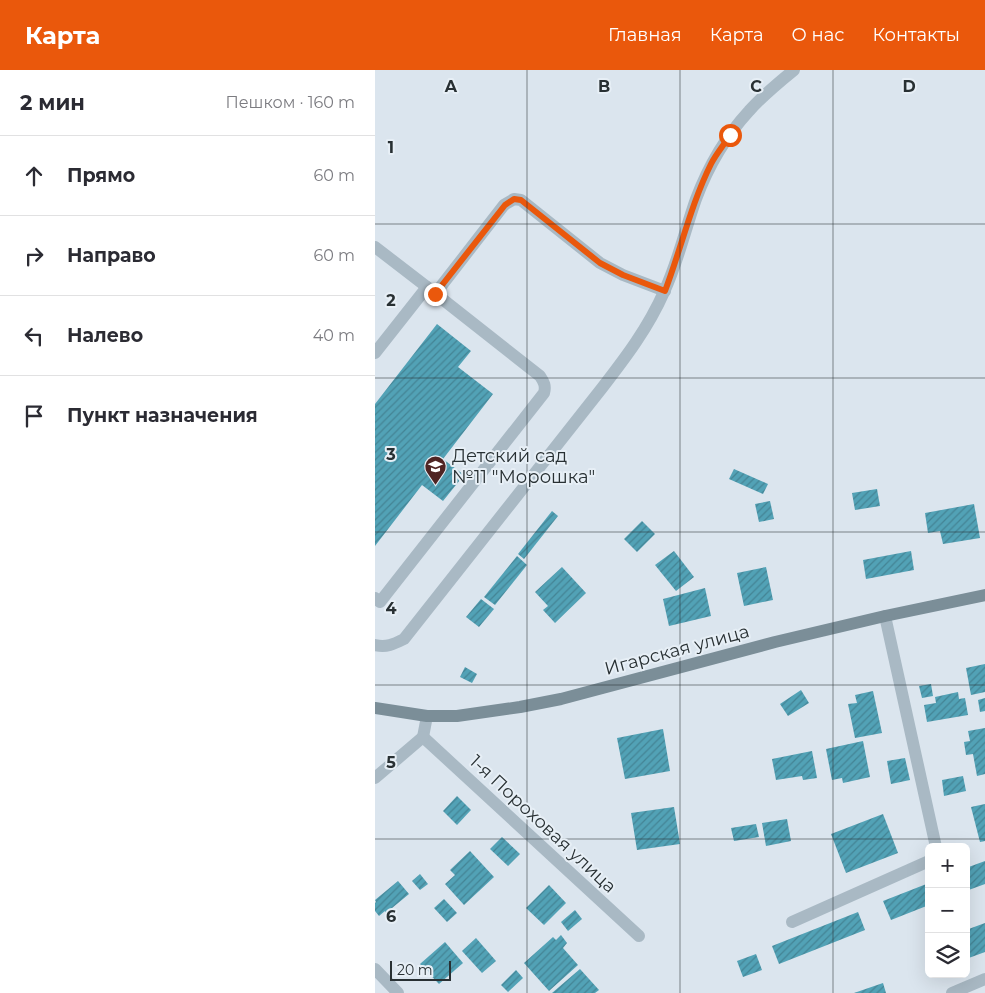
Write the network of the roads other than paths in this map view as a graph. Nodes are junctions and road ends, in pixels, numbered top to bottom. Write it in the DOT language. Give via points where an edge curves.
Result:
graph roads {
  1 [pos="794,70"];
  2 [pos="375,247"];
  3 [pos="431,290"];
  4 [pos="665,291"];
  5 [pos="375,353"];
  6 [pos="985,595"];
  7 [pos="377,603"];
  8 [pos="885,616"];
  9 [pos="375,645"];
  10 [pos="375,708"];
  11 [pos="427,716"];
  12 [pos="423,737"];
  13 [pos="375,778"];
  14 [pos="935,843"];
  15 [pos="925,863"];
  16 [pos="792,922"];
  17 [pos="639,936"];
  18 [pos="375,969"];
  19 [pos="985,979"];
  20 [pos="398,993"];
  21 [pos="952,993"];
  1 -- 4 [label="street" via="749,110 711,164 696,198"];
  2 -- 3 [label="street"];
  3 -- 4 [label="street" via="505,205 514,199 521,200 600,263"];
  3 -- 5 [label="street"];
  3 -- 7 [label="street" via="540,376 545,388"];
  4 -- 9 [label="street" via="651,319 602,388 404,639 393,645"];
  6 -- 8 [label="street, Игарская улица"];
  8 -- 11 [label="street, Игарская улица" via="561,699 486,713"];
  8 -- 14 [label="street"];
  10 -- 11 [label="street, Игарская улица"];
  11 -- 12 [label="street"];
  12 -- 13 [label="street"];
  12 -- 17 [label="street, 1-я Пороховая улица"];
  15 -- 16 [label="street"];
  18 -- 20 [label="street"];
  19 -- 21 [label="street"];
}
